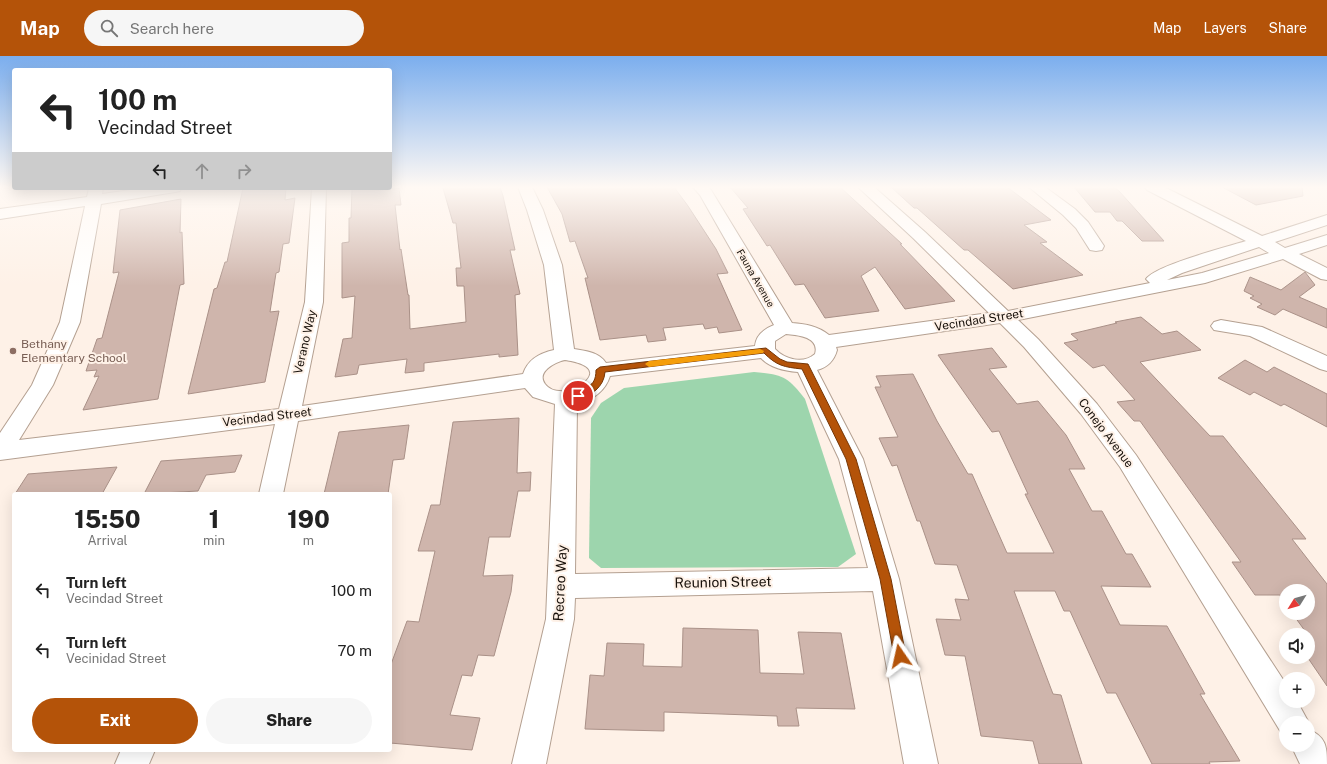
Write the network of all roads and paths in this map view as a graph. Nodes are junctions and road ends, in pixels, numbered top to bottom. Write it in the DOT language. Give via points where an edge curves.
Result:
graph roads {
  1 [pos="90,220"];
  2 [pos="318,220"];
  3 [pos="538,220"];
  4 [pos="722,220"];
  5 [pos="903,220"];
  6 [pos="1077,220"];
  7 [pos="1217,220"];
  8 [pos="1248,220"];
  9 [pos="1327,220"];
  10 [pos="1280,236"];
  11 [pos="1327,240"];
  12 [pos="1260,242"];
  13 [pos="1096,246"];
  14 [pos="1303,248"];
  15 [pos="1283,254"];
  16 [pos="1327,259"];
  17 [pos="1327,275"];
  18 [pos="1131,292"];
  19 [pos="1005,317"];
  20 [pos="1221,326"];
  21 [pos="785,328"];
  22 [pos="825,342"];
  23 [pos="766,351"];
  24 [pos="565,354"];
  25 [pos="1327,364"];
  26 [pos="805,366"];
  27 [pos="600,370"];
  28 [pos="532,380"];
  29 [pos="566,398"];
  30 [pos="289,415"];
  31 [pos="0,452"];
  32 [pos="271,492"];
  33 [pos="886,579"];
  34 [pos="561,586"];
  35 [pos="1289,716"];
  36 [pos="138,752"];
  37 [pos="1311,752"];
  38 [pos="132,764"];
  39 [pos="528,764"];
  40 [pos="921,764"];
  41 [pos="1319,764"];
  1 -- 31 [label="street" via="70,322 42,385"];
  2 -- 30 [label="street, Verano Way" via="314,302"];
  3 -- 24 [label="street" via="552,265"];
  4 -- 21 [label="street, Fauna Avenue"];
  5 -- 19 [label="street, Conejo Avenue"];
  6 -- 13 [label="street"];
  7 -- 12 [label="street"];
  8 -- 10 [label="street"];
  9 -- 10 [label="street, Vecindad Street"];
  10 -- 12 [label="street, Vecindad Street"];
  10 -- 14 [label="street"];
  11 -- 14 [label="street, Vecindad Street"];
  12 -- 15 [label="street"];
  12 -- 18 [label="street, Vecindad Street" via="1176,268"];
  14 -- 15 [label="street, Vecindad Street"];
  14 -- 16 [label="street"];
  15 -- 17 [label="street"];
  15 -- 18 [label="street, Vecindad Street" via="1205,278"];
  18 -- 19 [label="street, Vecindad Street"];
  19 -- 22 [label="street, Vecindad Street"];
  19 -- 35 [label="street, Conejo Avenue" via="1089,409 1128,460"];
  20 -- 25 [label="street" via="1254,331"];
  21 -- 22 [label="street" via="813,332"];
  21 -- 23 [label="street" via="770,334 764,345"];
  22 -- 26 [label="street" via="826,354 822,360"];
  23 -- 26 [label="street" via="782,363"];
  23 -- 27 [label="street"];
  24 -- 27 [label="street" via="584,356"];
  24 -- 28 [label="street" via="554,356 537,366"];
  26 -- 33 [label="street" via="851,459"];
  27 -- 29 [label="street" via="600,378 589,392"];
  28 -- 29 [label="street" via="539,392 546,396"];
  28 -- 30 [label="street, Vecindad Street"];
  29 -- 34 [label="street, Recreo Way"];
  30 -- 31 [label="street, Vecindad Street"];
  30 -- 32 [label="street, Verano Way"];
  33 -- 34 [label="street, Reunion Street"];
  33 -- 40 [label="street"];
  34 -- 39 [label="street, Recreo Way" via="560,620"];
  36 -- 38 [label="street"];
  37 -- 41 [label="street"];
}
